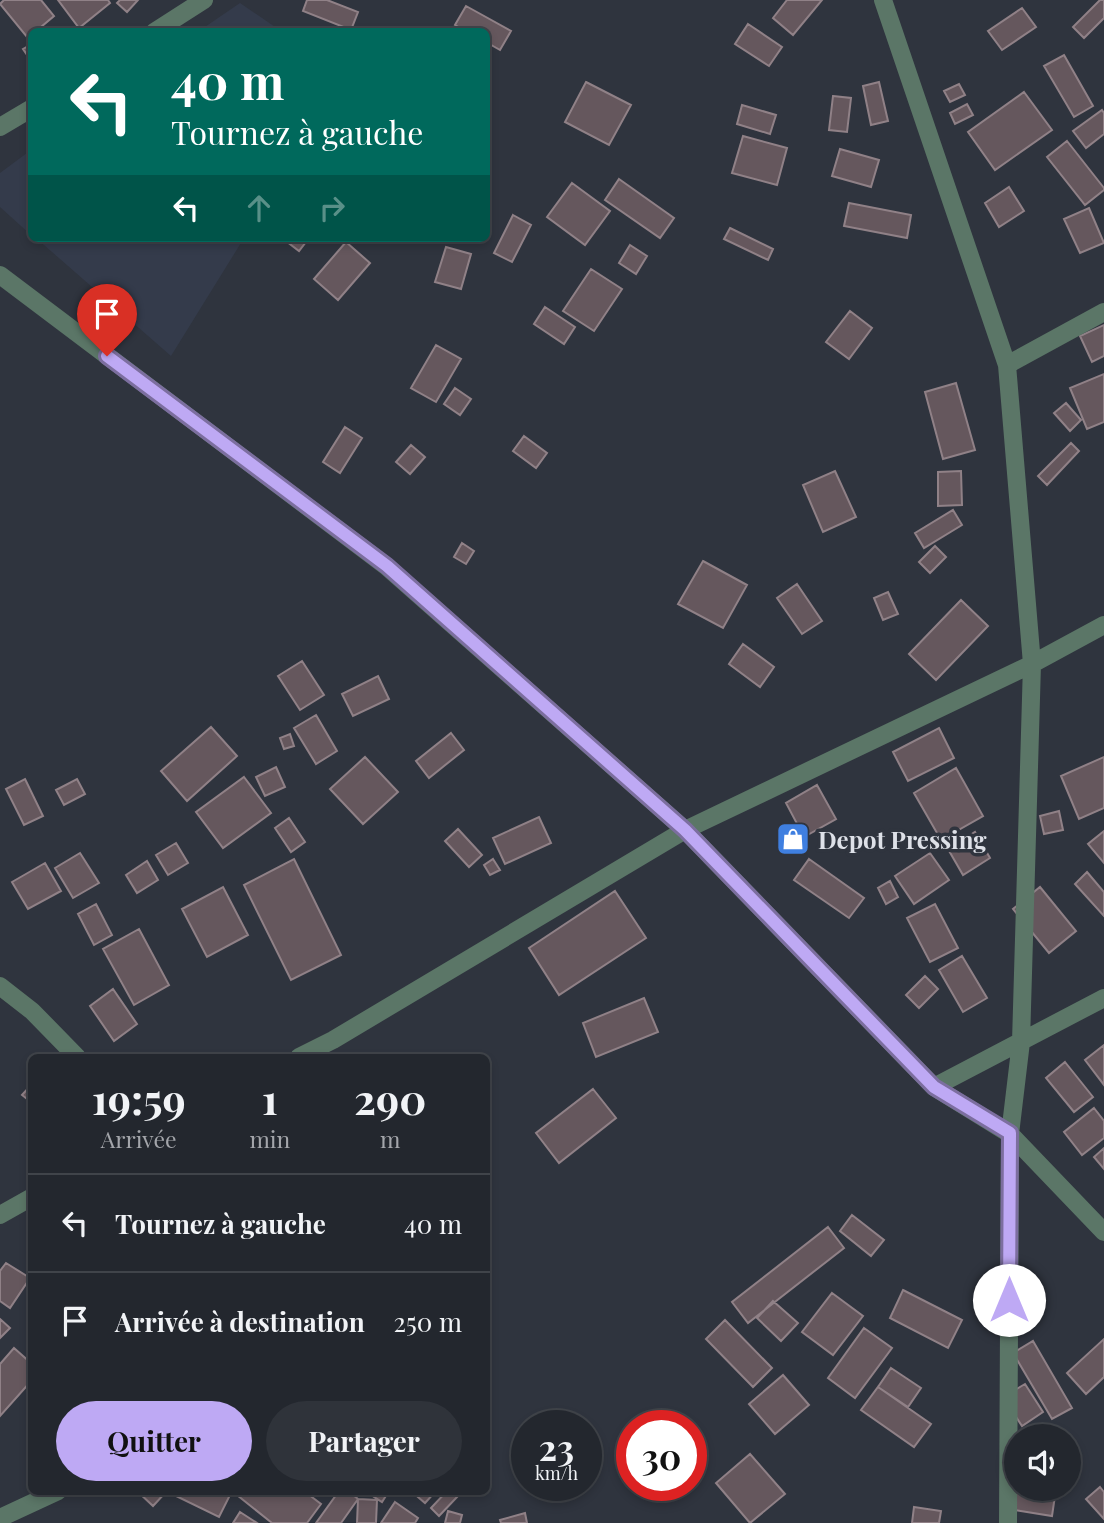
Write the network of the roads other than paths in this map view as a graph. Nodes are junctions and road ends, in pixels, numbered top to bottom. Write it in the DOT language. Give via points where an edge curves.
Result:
graph roads {
  1 [pos="204,0"];
  2 [pos="883,0"];
  3 [pos="160,28"];
  4 [pos="28,110"];
  5 [pos="0,127"];
  6 [pos="0,275"];
  7 [pos="1104,312"];
  8 [pos="1007,365"];
  9 [pos="1104,625"];
  10 [pos="1032,664"];
  11 [pos="685,830"];
  12 [pos="0,986"];
  13 [pos="1104,998"];
  14 [pos="1021,1042"];
  15 [pos="332,1048"];
  16 [pos="74,1054"];
  17 [pos="310,1054"];
  18 [pos="934,1087"];
  19 [pos="1010,1133"];
  20 [pos="28,1199"];
  21 [pos="0,1215"];
  22 [pos="1104,1232"];
  23 [pos="49,1495"];
  24 [pos="0,1518"];
  25 [pos="1008,1523"];
  1 -- 3 [label="street"];
  2 -- 8 [label="street"];
  4 -- 5 [label="street"];
  6 -- 11 [label="street" via="387,566"];
  7 -- 8 [label="street"];
  8 -- 10 [label="street"];
  9 -- 10 [label="street"];
  10 -- 11 [label="street"];
  10 -- 14 [label="street"];
  11 -- 15 [label="street"];
  11 -- 18 [label="street"];
  12 -- 16 [label="street"];
  13 -- 14 [label="street"];
  14 -- 18 [label="street"];
  14 -- 19 [label="street"];
  15 -- 17 [label="street"];
  18 -- 19 [label="street"];
  19 -- 22 [label="street"];
  19 -- 25 [label="street"];
  20 -- 21 [label="street"];
  23 -- 24 [label="street"];
}
